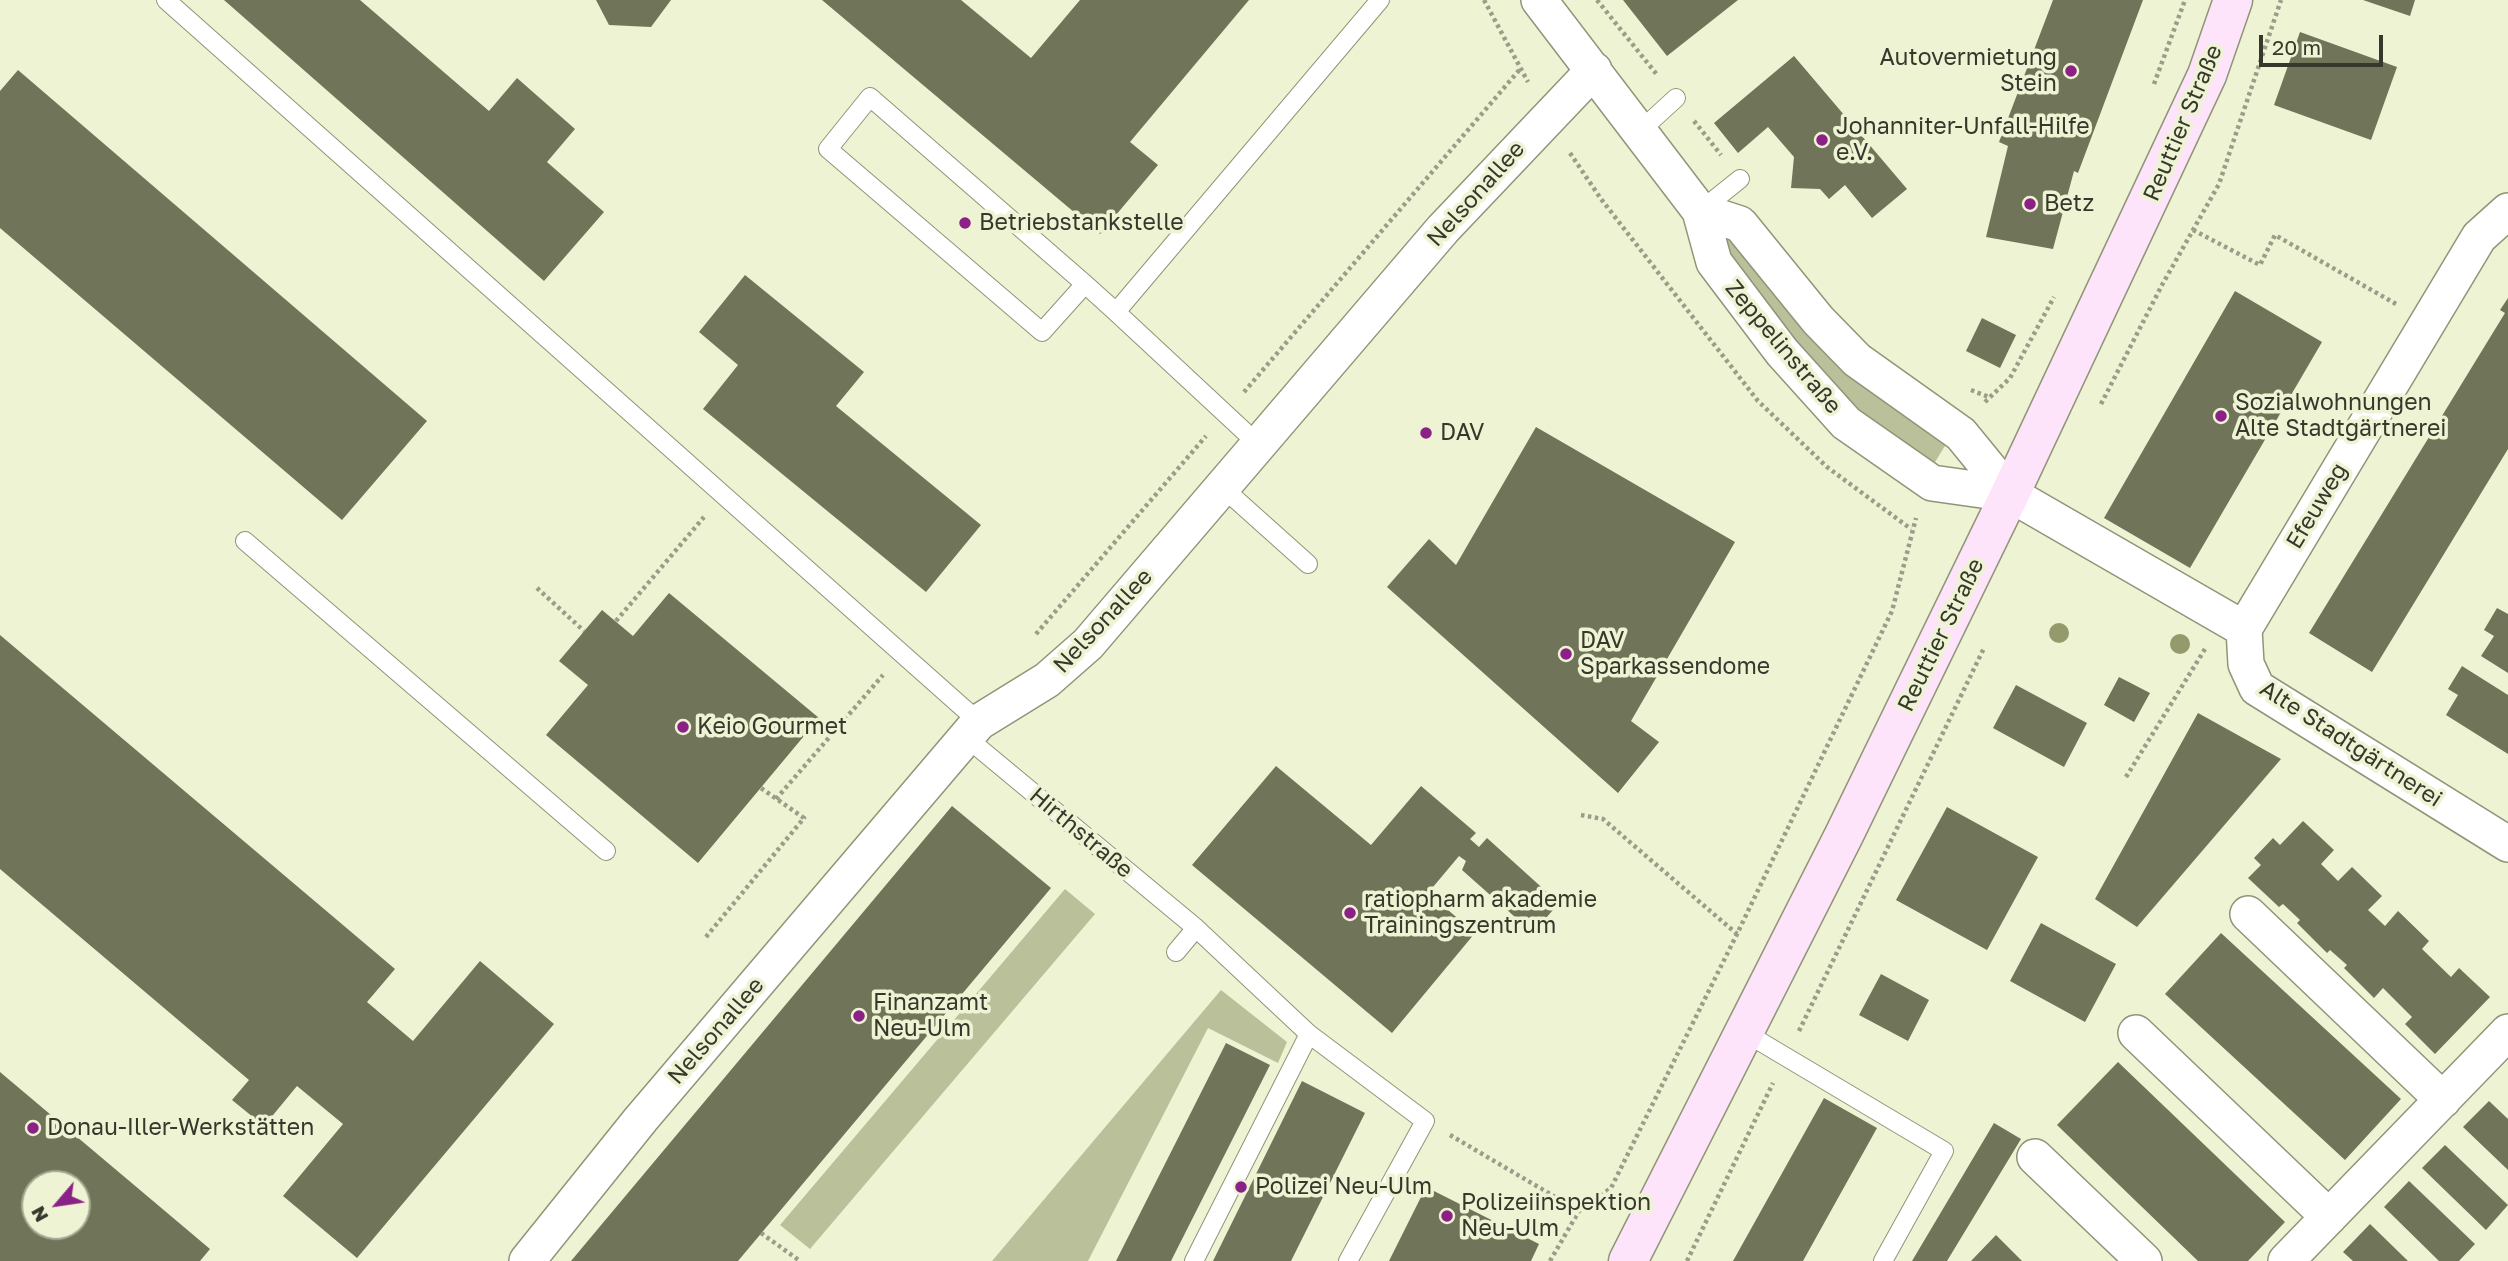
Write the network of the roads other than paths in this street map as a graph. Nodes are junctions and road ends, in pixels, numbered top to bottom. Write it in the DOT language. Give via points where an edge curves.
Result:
graph roads {
  1 [pos="166,0"];
  2 [pos="1380,0"];
  3 [pos="1539,0"];
  4 [pos="2233,0"];
  5 [pos="1594,70"];
  6 [pos="1676,98"];
  7 [pos="1640,131"];
  8 [pos="1740,179"];
  9 [pos="1700,211"];
  10 [pos="2508,211"];
  11 [pos="1085,284"];
  12 [pos="1116,312"];
  13 [pos="1259,445"];
  14 [pos="1222,487"];
  15 [pos="2010,494"];
  16 [pos="246,541"];
  17 [pos="1308,564"];
  18 [pos="2234,623"];
  19 [pos="973,730"];
  20 [pos="2508,844"];
  21 [pos="606,851"];
  22 [pos="2248,914"];
  23 [pos="1196,928"];
  24 [pos="1176,952"];
  25 [pos="1744,1032"];
  26 [pos="2508,1032"];
  27 [pos="2136,1033"];
  28 [pos="1309,1034"];
  29 [pos="2443,1100"];
  30 [pos="2035,1157"];
  31 [pos="2329,1217"];
  32 [pos="527,1261"];
  33 [pos="1194,1261"];
  34 [pos="1348,1261"];
  35 [pos="1628,1261"];
  36 [pos="1883,1261"];
  37 [pos="2144,1261"];
  38 [pos="2286,1261"];
  1 -- 19 [label="lane, Hirthstraße" via="723,495"];
  2 -- 12 [label="lane"];
  3 -- 5 [label="street, Zeppelinstraße"];
  4 -- 15 [label="main road, Reuttier Straße" via="2207,75"];
  5 -- 7 [label="street, Zeppelinstraße"];
  5 -- 13 [label="street, Nelsonallee" via="1443,229"];
  6 -- 7 [label="lane"];
  7 -- 9 [label="street, Zeppelinstraße"];
  8 -- 9 [label="lane"];
  9 -- 15 [label="street, Zeppelinstraße" via="1740,224 1857,360 1961,434"];
  9 -- 15 [label="street, Zeppelinstraße" via="1714,262 1782,352 1846,423 1932,483"];
  10 -- 18 [label="street, Efeuweg" via="2479,237"];
  11 -- 11 [label="lane" via="1042,332 828,149 870,97"];
  11 -- 12 [label="lane"];
  12 -- 13 [label="lane"];
  13 -- 14 [label="street, Nelsonallee"];
  14 -- 17 [label="lane"];
  14 -- 19 [label="street, Nelsonallee" via="1088,644 1048,680"];
  15 -- 18 [label="street"];
  15 -- 25 [label="main road, Reuttier Straße"];
  16 -- 21 [label="lane"];
  18 -- 20 [label="street, Alte Stadtgärtnerei" via="2256,688"];
  19 -- 23 [label="lane, Hirthstraße"];
  19 -- 32 [label="street, Nelsonallee" via="641,1119"];
  22 -- 29 [label="street"];
  23 -- 24 [label="lane"];
  23 -- 28 [label="lane, Hirthstraße"];
  25 -- 35 [label="main road, Reuttier Straße"];
  25 -- 36 [label="lane" via="1944,1152"];
  26 -- 29 [label="street"];
  27 -- 31 [label="street"];
  28 -- 33 [label="lane"];
  28 -- 34 [label="lane, Hirthstraße" via="1425,1121"];
  29 -- 31 [label="street"];
  30 -- 37 [label="street"];
  31 -- 38 [label="street"];
}
